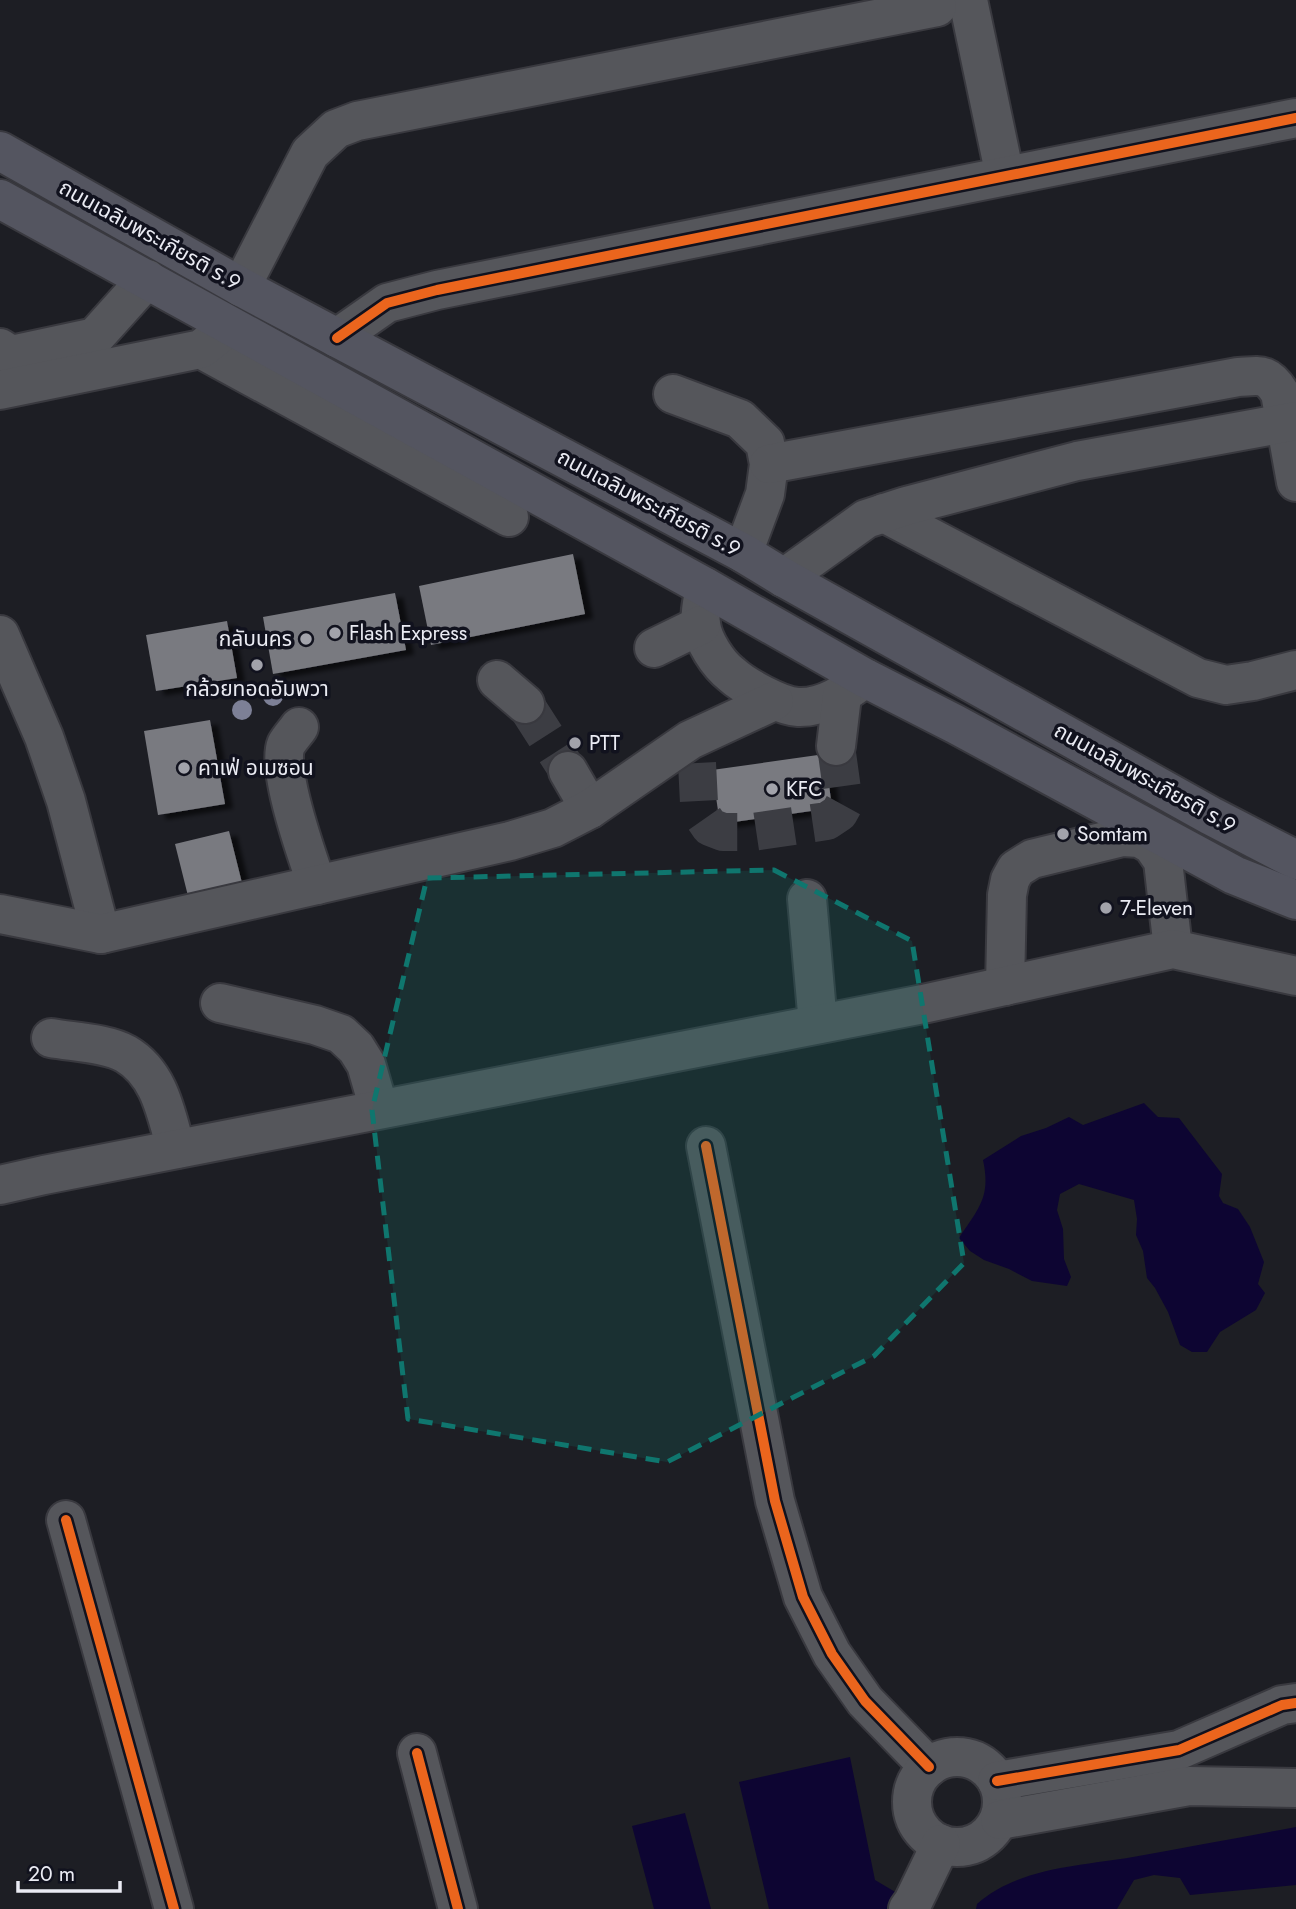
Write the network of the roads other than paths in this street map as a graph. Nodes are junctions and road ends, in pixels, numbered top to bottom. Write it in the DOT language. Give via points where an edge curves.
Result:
graph roads {
  1 [pos="953,3"];
  2 [pos="1296,118"];
  3 [pos="0,151"];
  4 [pos="1005,176"];
  5 [pos="0,199"];
  6 [pos="147,279"];
  7 [pos="240,287"];
  8 [pos="230,325"];
  9 [pos="337,338"];
  10 [pos="0,348"];
  11 [pos="201,349"];
  12 [pos="0,390"];
  13 [pos="673,394"];
  14 [pos="1291,422"];
  15 [pos="769,464"];
  16 [pos="1296,482"];
  17 [pos="884,513"];
  18 [pos="509,517"];
  19 [pos="743,553"];
  20 [pos="784,578"];
  21 [pos="705,587"];
  22 [pos="701,625"];
  23 [pos="0,635"];
  24 [pos="654,648"];
  25 [pos="1296,670"];
  26 [pos="853,687"];
  27 [pos="774,701"];
  28 [pos="299,727"];
  29 [pos="836,746"];
  30 [pos="568,771"];
  31 [pos="590,809"];
  32 [pos="1296,865"];
  33 [pos="317,885"];
  34 [pos="807,899"];
  35 [pos="1296,900"];
  36 [pos="0,914"];
  37 [pos="101,934"];
  38 [pos="1173,949"];
  39 [pos="1296,976"];
  40 [pos="1005,986"];
  41 [pos="220,1003"];
  42 [pos="818,1024"];
  43 [pos="51,1038"];
  44 [pos="379,1109"];
  45 [pos="706,1146"];
  46 [pos="176,1149"];
  47 [pos="0,1185"];
  48 [pos="66,1520"];
  49 [pos="1296,1703"];
  50 [pos="1179,1750"];
  51 [pos="417,1753"];
  52 [pos="929,1767"];
  53 [pos="997,1781"];
  54 [pos="1189,1786"];
  55 [pos="1296,1788"];
  56 [pos="1000,1820"];
  57 [pos="941,1844"];
  58 [pos="910,1906"];
  59 [pos="174,1909"];
  60 [pos="458,1909"];
  1 -- 4 [label="street"];
  1 -- 7 [label="street" via="357,121 336,129 310,152"];
  2 -- 4 [label="street"];
  3 -- 7 [label="main road, ถนนเฉลิมพระเกียรติ ร.9"];
  4 -- 9 [label="street" via="437,290 387,303"];
  5 -- 6 [label="main road, ถนนเฉลิมพระเกียรติ ร.9"];
  6 -- 8 [label="main road, ถนนเฉลิมพระเกียรติ ร.9"];
  6 -- 10 [label="street" via="95,337 10,355"];
  7 -- 9 [label="main road, ถนนเฉลิมพระเกียรติ ร.9"];
  8 -- 11 [label="street"];
  8 -- 21 [label="main road, ถนนเฉลิมพระเกียรติ ร.9"];
  9 -- 19 [label="main road, ถนนเฉลิมพระเกียรติ ร.9"];
  11 -- 12 [label="street"];
  11 -- 18 [label="street"];
  13 -- 15 [label="street" via="740,419 765,443"];
  14 -- 15 [label="street" via="1274,384 1263,376 1238,377"];
  14 -- 16 [label="street"];
  14 -- 17 [label="street" via="1077,461"];
  15 -- 19 [label="street" via="765,494"];
  17 -- 20 [label="street" via="866,519"];
  17 -- 25 [label="street" via="1198,678 1226,685"];
  19 -- 20 [label="main road, ถนนเฉลิมพระเกียรติ ร.9"];
  20 -- 32 [label="main road, ถนนเฉลิมพระเกียรติ ร.9"];
  21 -- 22 [label="street"];
  21 -- 26 [label="main road, ถนนเฉลิมพระเกียรติ ร.9"];
  22 -- 24 [label="street"];
  22 -- 27 [label="street" via="709,648 730,674"];
  23 -- 37 [label="street" via="66,801"];
  26 -- 27 [label="street" via="822,704 797,707"];
  26 -- 29 [label="street"];
  26 -- 35 [label="main road, ถนนเฉลิมพระเกียรติ ร.9" via="955,724 1234,875"];
  27 -- 31 [label="street"];
  28 -- 33 [label="street" via="286,746 284,765 300,837"];
  30 -- 31 [label="street"];
  31 -- 33 [label="street" via="553,828 510,841"];
  33 -- 37 [label="street"];
  34 -- 42 [label="street"];
  36 -- 37 [label="street"];
  38 -- 39 [label="street"];
  38 -- 40 [label="street"];
  38 -- 40 [label="street" via="1163,861 1152,845 1140,838 1122,837 1032,859 1017,870 1007,895"];
  40 -- 42 [label="street"];
  41 -- 44 [label="street" via="341,1034 366,1064"];
  42 -- 44 [label="street"];
  43 -- 46 [label="street" via="125,1053 146,1070 162,1098"];
  44 -- 46 [label="street"];
  45 -- 52 [label="street" via="775,1501 803,1597 832,1654 865,1702"];
  46 -- 47 [label="street"];
  48 -- 59 [label="street"];
  49 -- 50 [label="street"];
  50 -- 53 [label="street"];
  50 -- 54 [label="street"];
  51 -- 60 [label="street"];
  52 -- 53 [label="street" via="943,1759 974,1760"];
  52 -- 57 [label="street" via="913,1793 913,1808 927,1836"];
  53 -- 56 [label="street" via="1002,1796"];
  54 -- 55 [label="street"];
  54 -- 56 [label="street"];
  56 -- 57 [label="street" via="985,1838 971,1845"];
  57 -- 58 [label="street"];
}
